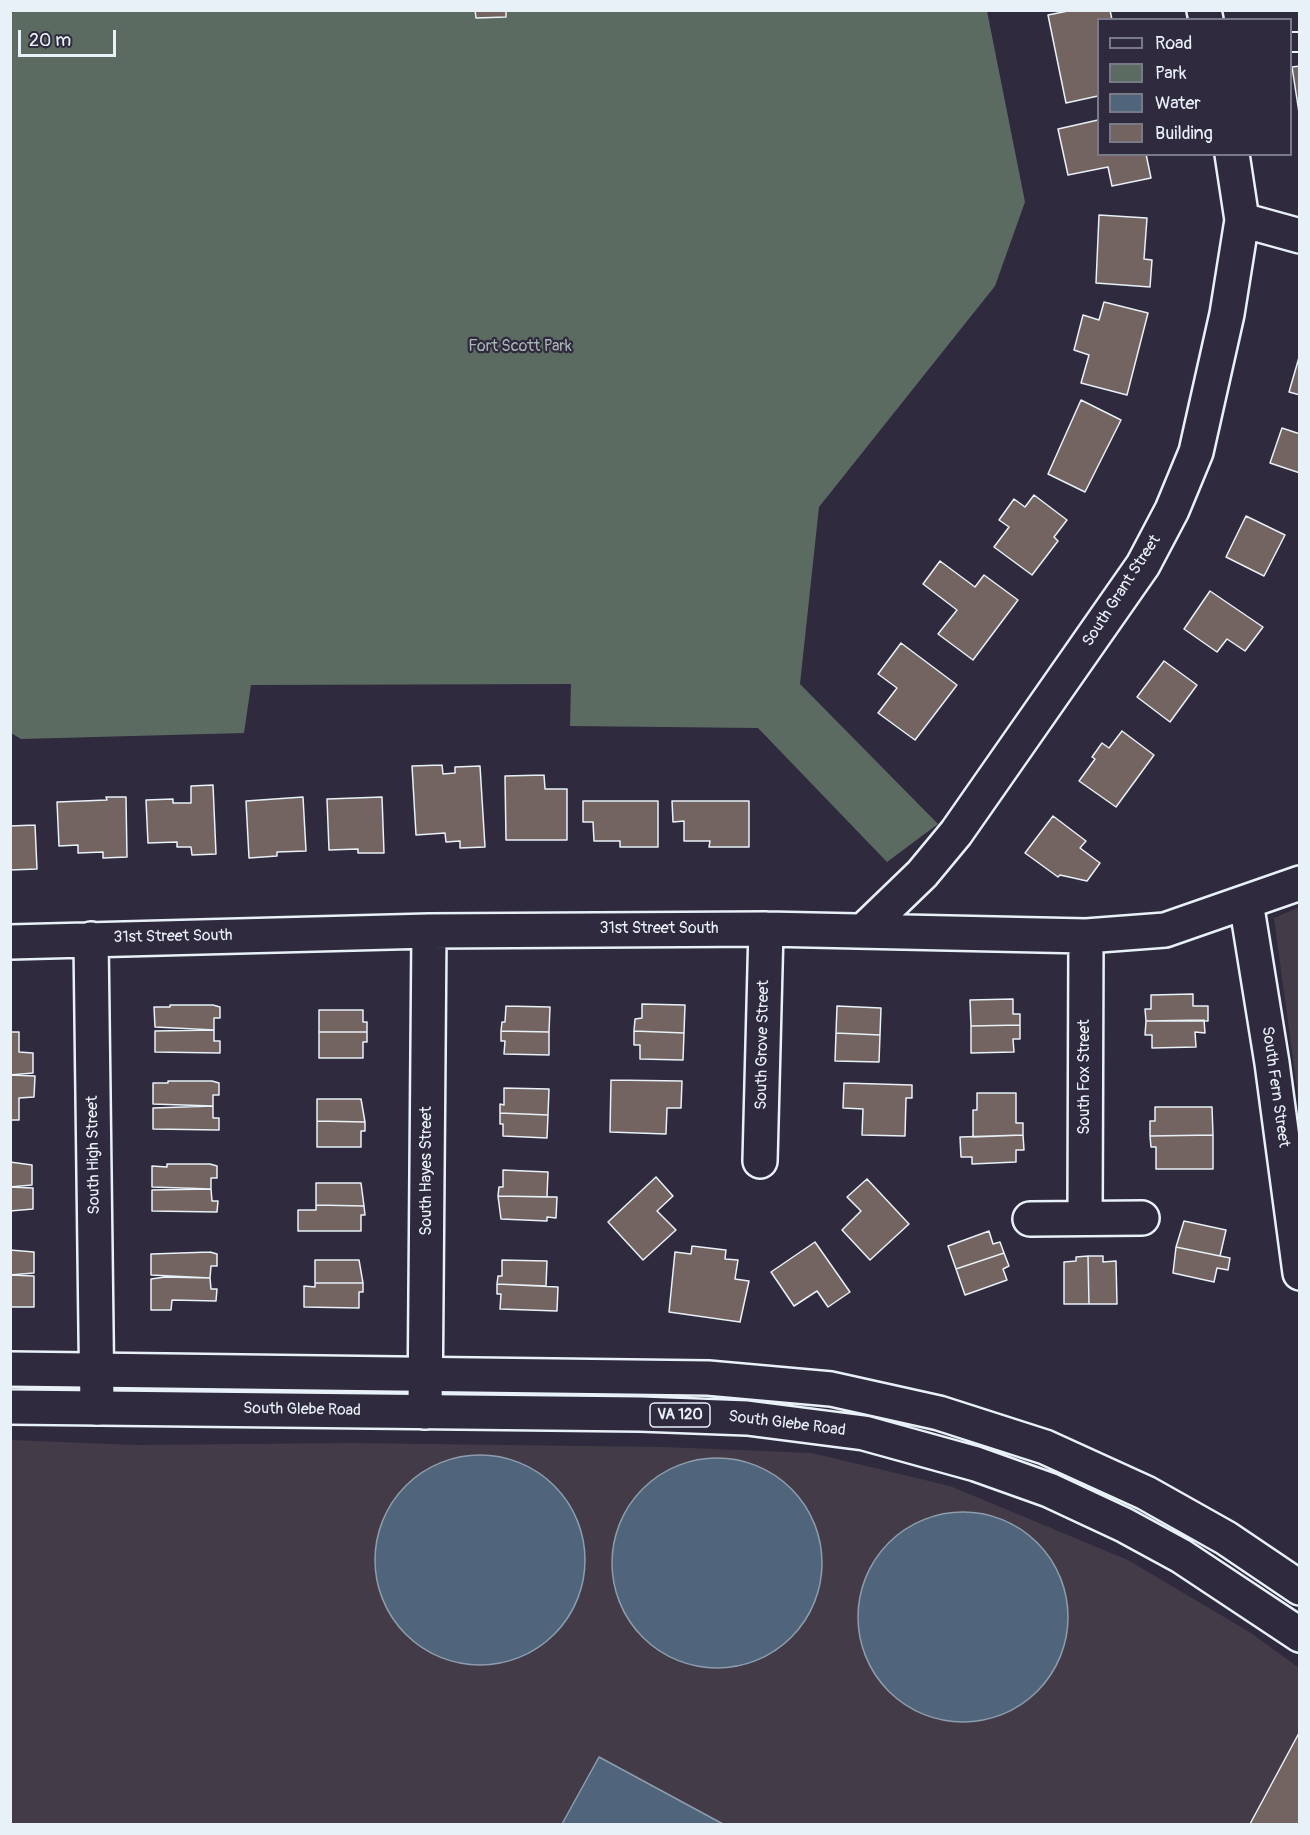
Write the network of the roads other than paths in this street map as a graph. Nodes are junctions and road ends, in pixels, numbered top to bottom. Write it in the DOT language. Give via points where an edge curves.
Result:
graph roads {
  1 [pos="1232,156"];
  2 [pos="1242,220"];
  3 [pos="1299,236"];
  4 [pos="1299,883"];
  5 [pos="1246,902"];
  6 [pos="766,929"];
  7 [pos="865,929"];
  8 [pos="429,931"];
  9 [pos="1086,936"];
  10 [pos="91,939"];
  11 [pos="10,942"];
  12 [pos="760,1161"];
  13 [pos="1085,1218"];
  14 [pos="1142,1218"];
  15 [pos="1030,1219"];
  16 [pos="1299,1273"];
  17 [pos="10,1369"];
  18 [pos="96,1371"];
  19 [pos="426,1373"];
  20 [pos="10,1407"];
  21 [pos="97,1408"];
  22 [pos="425,1412"];
  23 [pos="1299,1584"];
  24 [pos="1290,1629"];
  1 -- 2 [label="street, South Grant Street"];
  2 -- 3 [label="street"];
  2 -- 7 [label="street, South Grant Street" via="1227,315 1196,452 1143,566 956,833 922,874"];
  4 -- 5 [label="street, 31st Street South"];
  5 -- 9 [label="street, 31st Street South" via="1165,930"];
  5 -- 16 [label="street, South Fern Street"];
  6 -- 7 [label="street, 31st Street South"];
  6 -- 8 [label="street, 31st Street South"];
  6 -- 12 [label="street, South Grove Street"];
  7 -- 9 [label="street, 31st Street South"];
  8 -- 10 [label="street, 31st Street South"];
  8 -- 19 [label="street, South Hayes Street"];
  9 -- 13 [label="street, South Fox Street"];
  10 -- 11 [label="street, 31st Street South"];
  10 -- 18 [label="street, South High Street"];
  13 -- 14 [label="street"];
  13 -- 15 [label="street"];
  17 -- 18 [label="street"];
  18 -- 19 [label="street"];
  18 -- 21 [label="street, South High Street"];
  19 -- 22 [label="street, South Hayes Street"];
  19 -- 23 [label="street" via="708,1378 831,1389 939,1413 1045,1447 1146,1493"];
  20 -- 21 [label="street, South Glebe Road / VA 120"];
  21 -- 22 [label="street, South Glebe Road / VA 120"];
  22 -- 24 [label="street, South Glebe Road / VA 120" via="747,1418 864,1434 976,1464 1049,1490 1181,1557"];
  23 -- 24 [label="street"];
}
